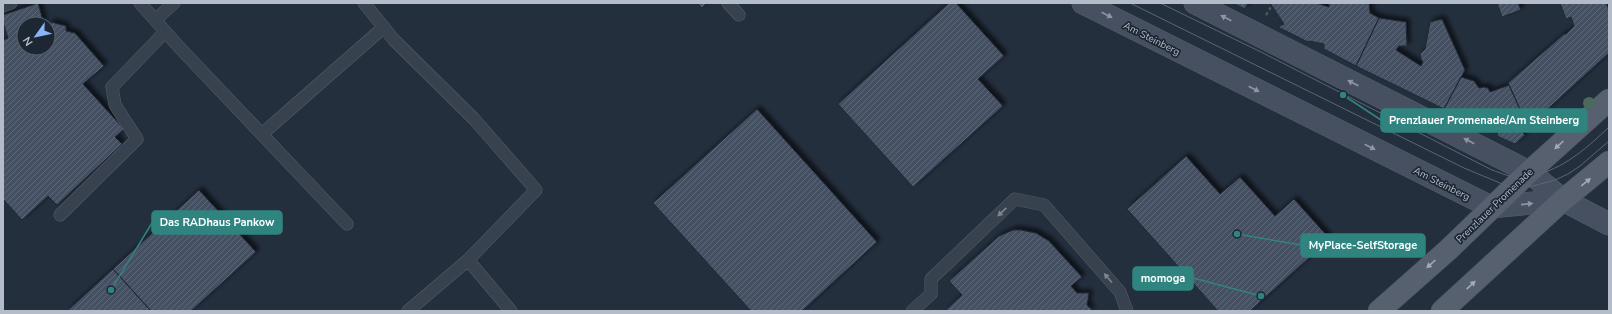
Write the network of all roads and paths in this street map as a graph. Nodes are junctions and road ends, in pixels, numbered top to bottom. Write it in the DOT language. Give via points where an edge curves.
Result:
graph roads {
  1 [pos="11,3"];
  2 [pos="140,3"];
  3 [pos="174,3"];
  4 [pos="364,3"];
  5 [pos="728,3"];
  6 [pos="1083,3"];
  7 [pos="1195,3"];
  8 [pos="3,6"];
  9 [pos="739,15"];
  10 [pos="155,20"];
  11 [pos="384,27"];
  12 [pos="166,32"];
  13 [pos="1609,100"];
  14 [pos="262,134"];
  15 [pos="1609,162"];
  16 [pos="1529,172"];
  17 [pos="1563,200"];
  18 [pos="1491,207"];
  19 [pos="60,215"];
  20 [pos="347,224"];
  21 [pos="1609,224"];
  22 [pos="468,260"];
  23 [pos="408,311"];
  24 [pos="511,311"];
  25 [pos="912,311"];
  26 [pos="1127,311"];
  27 [pos="1379,311"];
  28 [pos="1442,311"];
  1 -- 8 [label="lane"];
  2 -- 10 [label="lane"];
  3 -- 10 [label="lane"];
  4 -- 11 [label="lane"];
  5 -- 9 [label="lane"];
  6 -- 18 [label="main road, Am Steinberg, one-way"];
  16 -- 7 [label="main road, one-way"];
  10 -- 12 [label="lane"];
  11 -- 14 [label="lane"];
  11 -- 22 [label="lane" via="394,40 474,118 536,190"];
  12 -- 14 [label="lane"];
  12 -- 19 [label="lane" via="112,87 115,105 137,139"];
  13 -- 16 [label="main road, Prenzlauer Promenade, one-way"];
  14 -- 20 [label="lane"];
  17 -- 15 [label="main road, one-way"];
  16 -- 17 [label="main road"];
  16 -- 18 [label="main road, Prenzlauer Promenade"];
  18 -- 17 [label="main road, one-way"];
  17 -- 21 [label="main road"];
  28 -- 17 [label="main road, one-way"];
  18 -- 27 [label="main road, Prenzlauer Promenade, one-way" via="1448,250"];
  22 -- 23 [label="lane"];
  22 -- 24 [label="lane"];
  26 -- 25 [label="lane, one-way" via="1120,292 1044,205 1015,199 931,279 931,294"];
}
